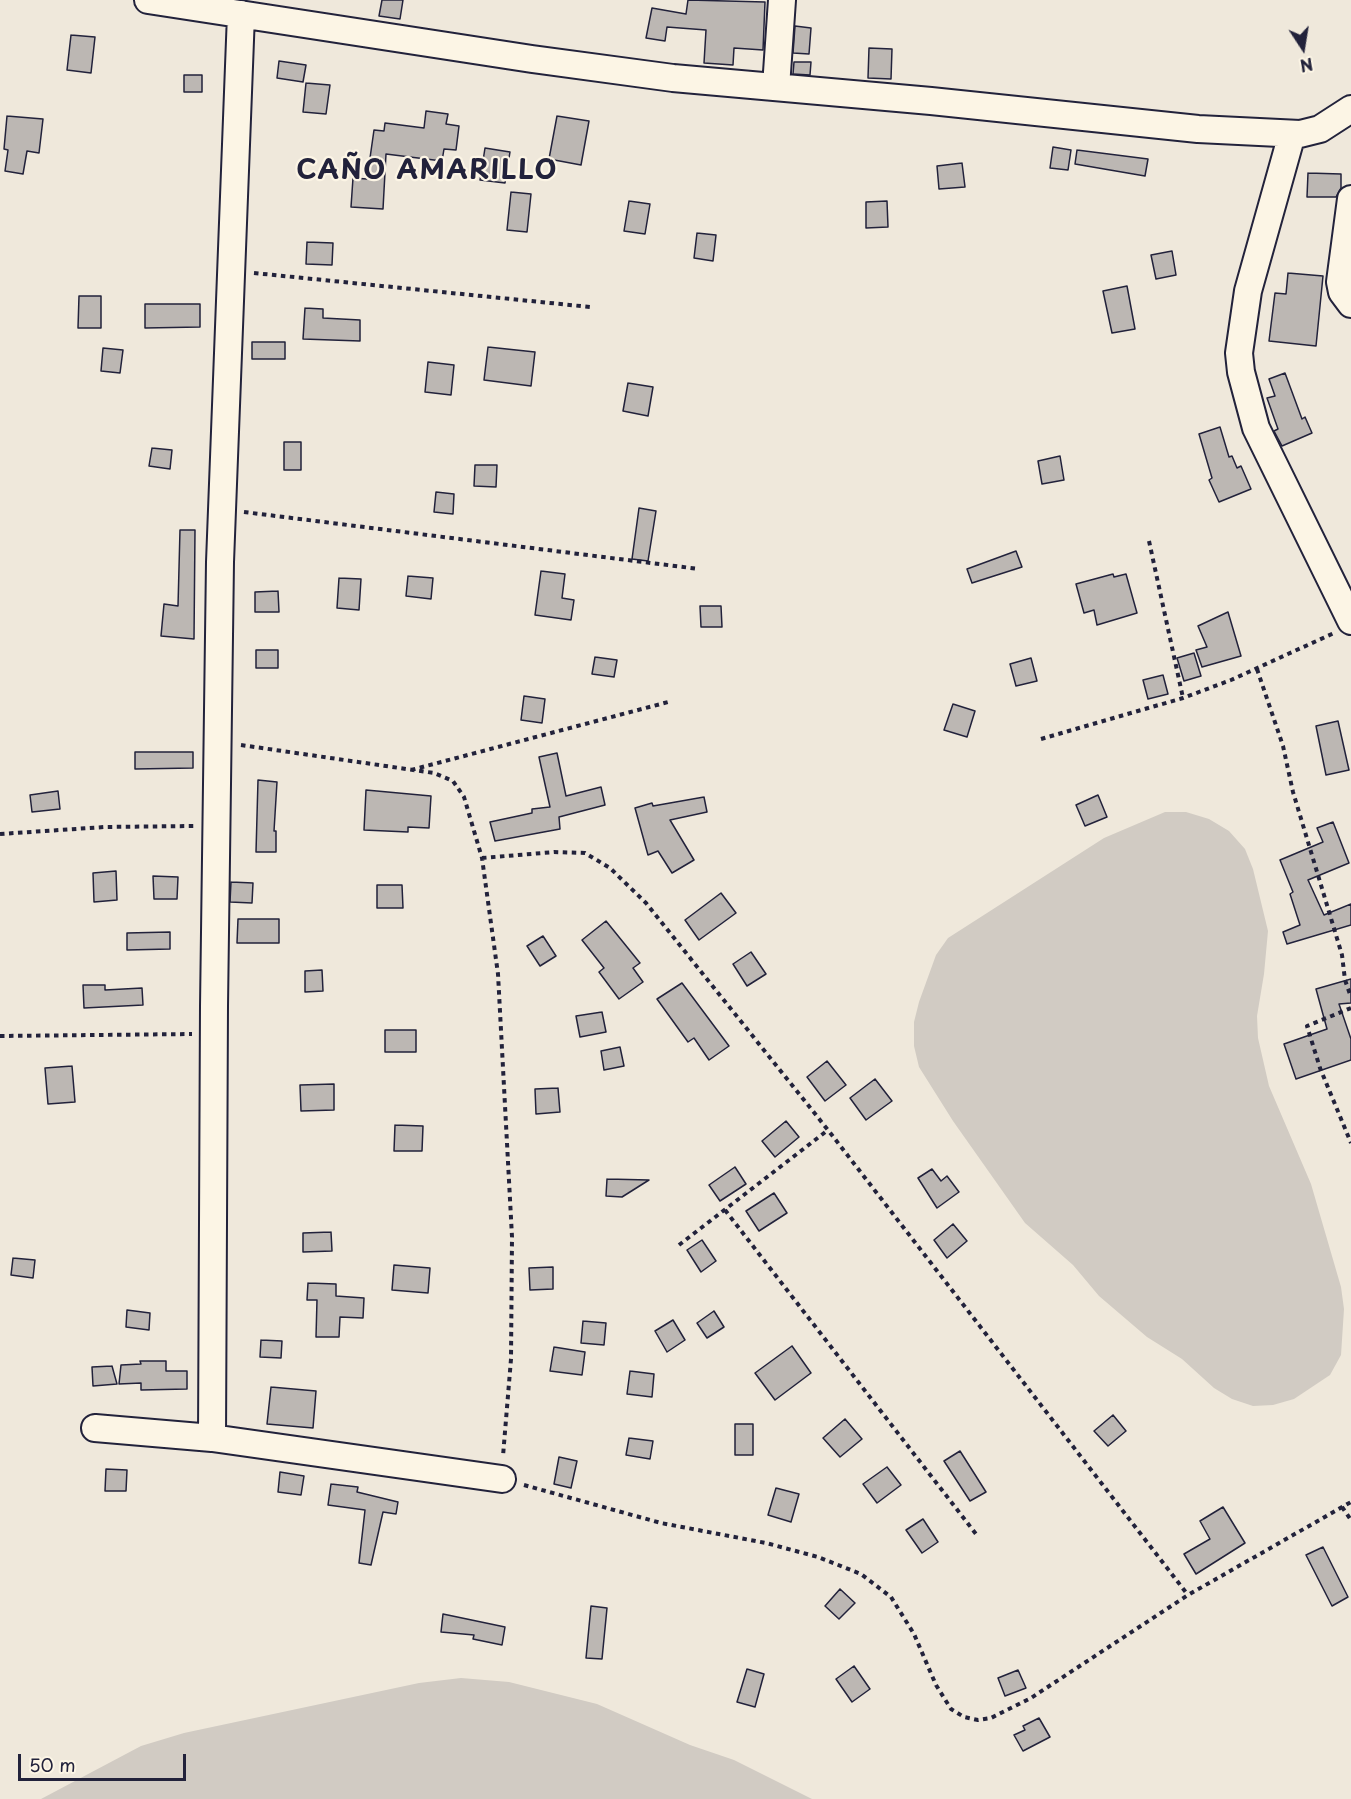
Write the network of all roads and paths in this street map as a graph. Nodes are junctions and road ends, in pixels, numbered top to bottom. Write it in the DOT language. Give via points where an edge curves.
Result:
graph roads {
  1 [pos="148,0"];
  2 [pos="782,0"];
  3 [pos="241,14"];
  4 [pos="776,87"];
  5 [pos="1351,110"];
  6 [pos="1292,134"];
  7 [pos="1351,199"];
  8 [pos="231,271"];
  9 [pos="1351,304"];
  10 [pos="590,307"];
  11 [pos="222,510"];
  12 [pos="1149,541"];
  13 [pos="699,569"];
  14 [pos="1346,626"];
  15 [pos="1257,669"];
  16 [pos="1183,698"];
  17 [pos="672,701"];
  18 [pos="1041,739"];
  19 [pos="218,742"];
  20 [pos="409,771"];
  21 [pos="216,825"];
  22 [pos="0,834"];
  23 [pos="482,858"];
  24 [pos="1351,997"];
  25 [pos="1351,1008"];
  26 [pos="214,1033"];
  27 [pos="0,1036"];
  28 [pos="828,1130"];
  29 [pos="1351,1143"];
  30 [pos="724,1210"];
  31 [pos="679,1245"];
  32 [pos="95,1428"];
  33 [pos="212,1438"];
  34 [pos="501,1479"];
  35 [pos="1351,1502"];
  36 [pos="1342,1507"];
  37 [pos="1351,1520"];
  38 [pos="975,1534"];
  39 [pos="1188,1595"];
  1 -- 3 [label="street"];
  2 -- 4 [label="street"];
  3 -- 4 [label="street" via="532,59"];
  3 -- 8 [label="street"];
  4 -- 6 [label="street" via="1198,129"];
  5 -- 6 [label="street" via="1320,129"];
  6 -- 14 [label="street" via="1248,291 1239,353 1241,372 1263,445"];
  7 -- 9 [label="street" via="1340,282"];
  8 -- 10 [label="path"];
  8 -- 11 [label="street"];
  11 -- 13 [label="path"];
  11 -- 19 [label="street"];
  12 -- 16 [label="path"];
  14 -- 15 [label="path"];
  15 -- 16 [label="path"];
  15 -- 24 [label="path" via="1283,746"];
  16 -- 18 [label="path"];
  17 -- 20 [label="path"];
  19 -- 20 [label="path"];
  19 -- 21 [label="street"];
  20 -- 23 [label="path" via="434,773 453,782 464,798"];
  21 -- 22 [label="path" via="105,826"];
  21 -- 26 [label="street"];
  23 -- 28 [label="path" via="585,853 610,868 646,903"];
  23 -- 34 [label="path" via="498,974 512,1237 511,1359"];
  25 -- 29 [label="path" via="1307,1026"];
  26 -- 27 [label="path"];
  26 -- 33 [label="street"];
  28 -- 30 [label="path"];
  28 -- 39 [label="path"];
  30 -- 31 [label="path"];
  30 -- 38 [label="path"];
  32 -- 33 [label="street"];
  33 -- 34 [label="street"];
  34 -- 39 [label="path" via="661,1522 766,1543 861,1574 891,1597 951,1709 978,1720 991,1718 1031,1698"];
  35 -- 36 [label="path"];
  36 -- 37 [label="path"];
  36 -- 39 [label="path"];
}
